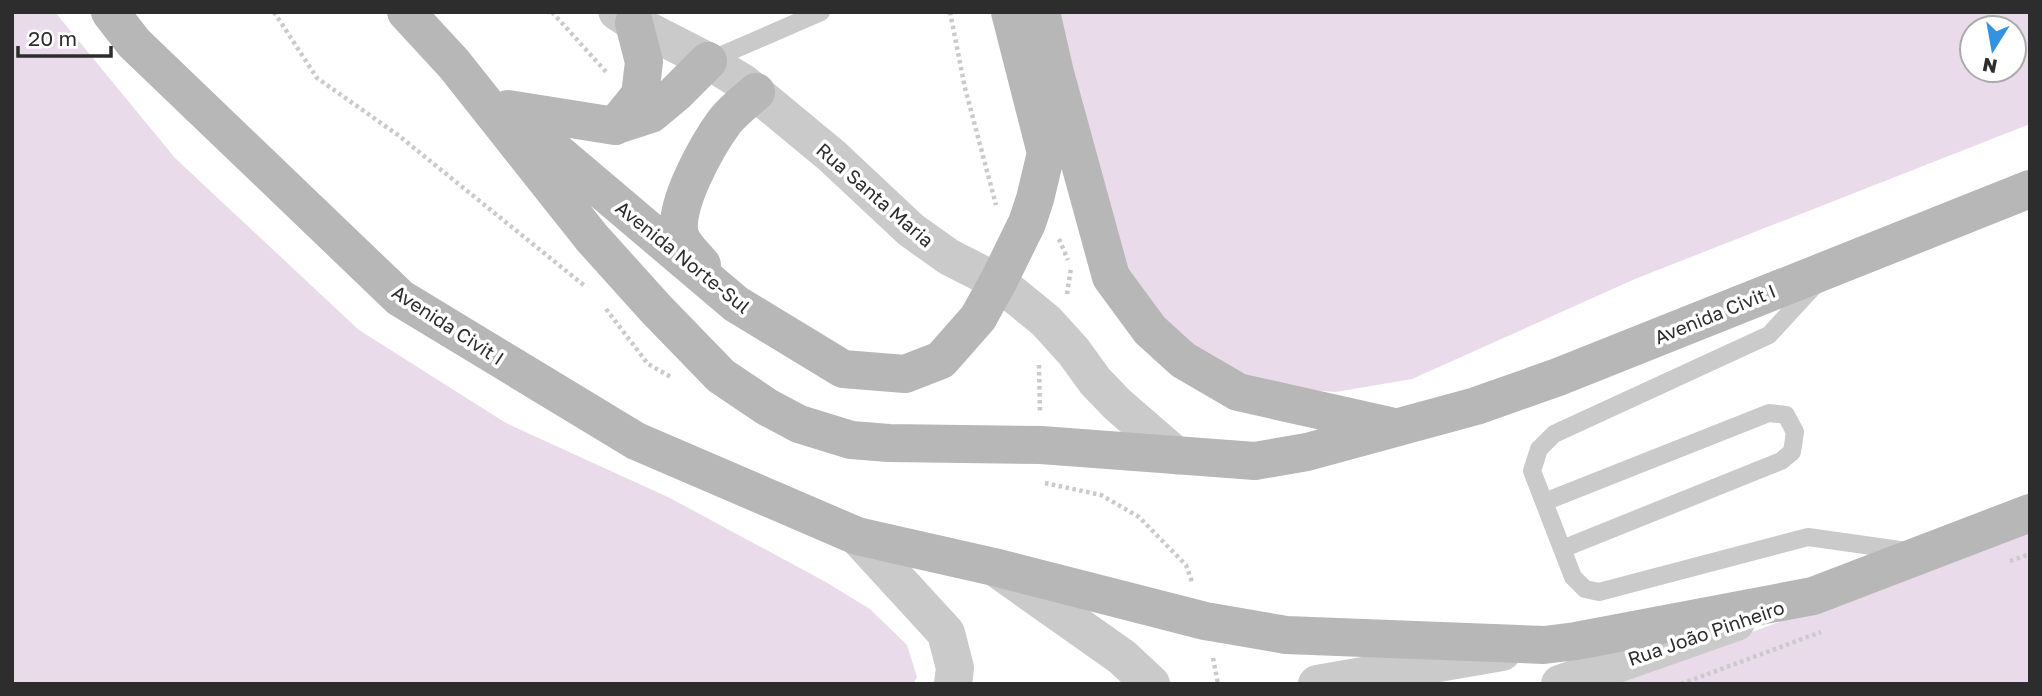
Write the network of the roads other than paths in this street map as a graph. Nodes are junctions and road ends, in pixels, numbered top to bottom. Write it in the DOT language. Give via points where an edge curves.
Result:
graph roads {
  1 [pos="110,12"];
  2 [pos="406,12"];
  3 [pos="821,12"];
  4 [pos="1010,12"];
  5 [pos="1041,12"];
  6 [pos="626,18"];
  7 [pos="708,61"];
  8 [pos="454,64"];
  9 [pos="756,92"];
  10 [pos="507,109"];
  11 [pos="615,126"];
  12 [pos="2030,189"];
  13 [pos="1831,268"];
  14 [pos="998,282"];
  15 [pos="736,304"];
  16 [pos="1395,427"];
  17 [pos="1177,456"];
  18 [pos="1544,502"];
  19 [pos="2030,513"];
  20 [pos="857,536"];
  21 [pos="1562,550"];
  22 [pos="1923,554"];
  23 [pos="994,567"];
  24 [pos="1813,596"];
  25 [pos="1545,645"];
  26 [pos="953,684"];
  27 [pos="1150,684"];
  28 [pos="1317,684"];
  29 [pos="1560,684"];
  1 -- 20 [label="main road, Avenida Civit I" via="134,43 400,298 636,441"];
  2 -- 8 [label="main road"];
  3 -- 7 [label="lane"];
  4 -- 14 [label="main road, Avenida Norte-Sul" via="1046,153 1027,223"];
  5 -- 16 [label="main road" via="1111,277 1150,330 1183,360 1238,392"];
  6 -- 7 [label="street, Rua Santa Maria"];
  6 -- 11 [label="main road" via="644,62 640,95"];
  7 -- 9 [label="street, Rua Santa Maria"];
  7 -- 11 [label="main road" via="651,114"];
  8 -- 10 [label="main road, Avenida Norte-Sul"];
  8 -- 17 [label="main road, Avenida Civit I" via="646,299 722,376 767,407 799,424 851,440 1041,445"];
  9 -- 14 [label="street, Rua Santa Maria" via="911,230 949,257"];
  9 -- 15 [label="main road" via="726,120 700,162 678,218 680,236"];
  10 -- 11 [label="main road"];
  10 -- 15 [label="main road, Avenida Norte-Sul"];
  12 -- 13 [label="main road, Avenida Civit I"];
  13 -- 16 [label="main road, Avenida Civit I" via="1535,385"];
  13 -- 18 [label="lane" via="1769,335 1554,434 1539,449 1532,471"];
  14 -- 15 [label="main road, Avenida Norte-Sul" via="978,318 941,359 905,374 843,369"];
  14 -- 17 [label="street, Rua Santa Maria" via="1046,321 1117,404"];
  16 -- 17 [label="main road, Avenida Civit I" via="1307,452 1255,461"];
  18 -- 21 [label="lane"];
  18 -- 21 [label="lane" via="1769,413 1786,415 1795,432 1792,452 1781,461"];
  19 -- 22 [label="main road"];
  20 -- 23 [label="main road, Avenida Civit I"];
  20 -- 26 [label="street" via="946,633 955,668"];
  21 -- 22 [label="lane" via="1573,577 1585,589 1599,592 1808,537"];
  22 -- 24 [label="main road"];
  23 -- 25 [label="main road, Avenida Civit I" via="1205,621 1286,635"];
  23 -- 27 [label="street" via="1122,657"];
  24 -- 25 [label="main road, Avenida Civit I"];
  24 -- 29 [label="street, Rua João Pinheiro"];
  25 -- 28 [label="street"];
}
